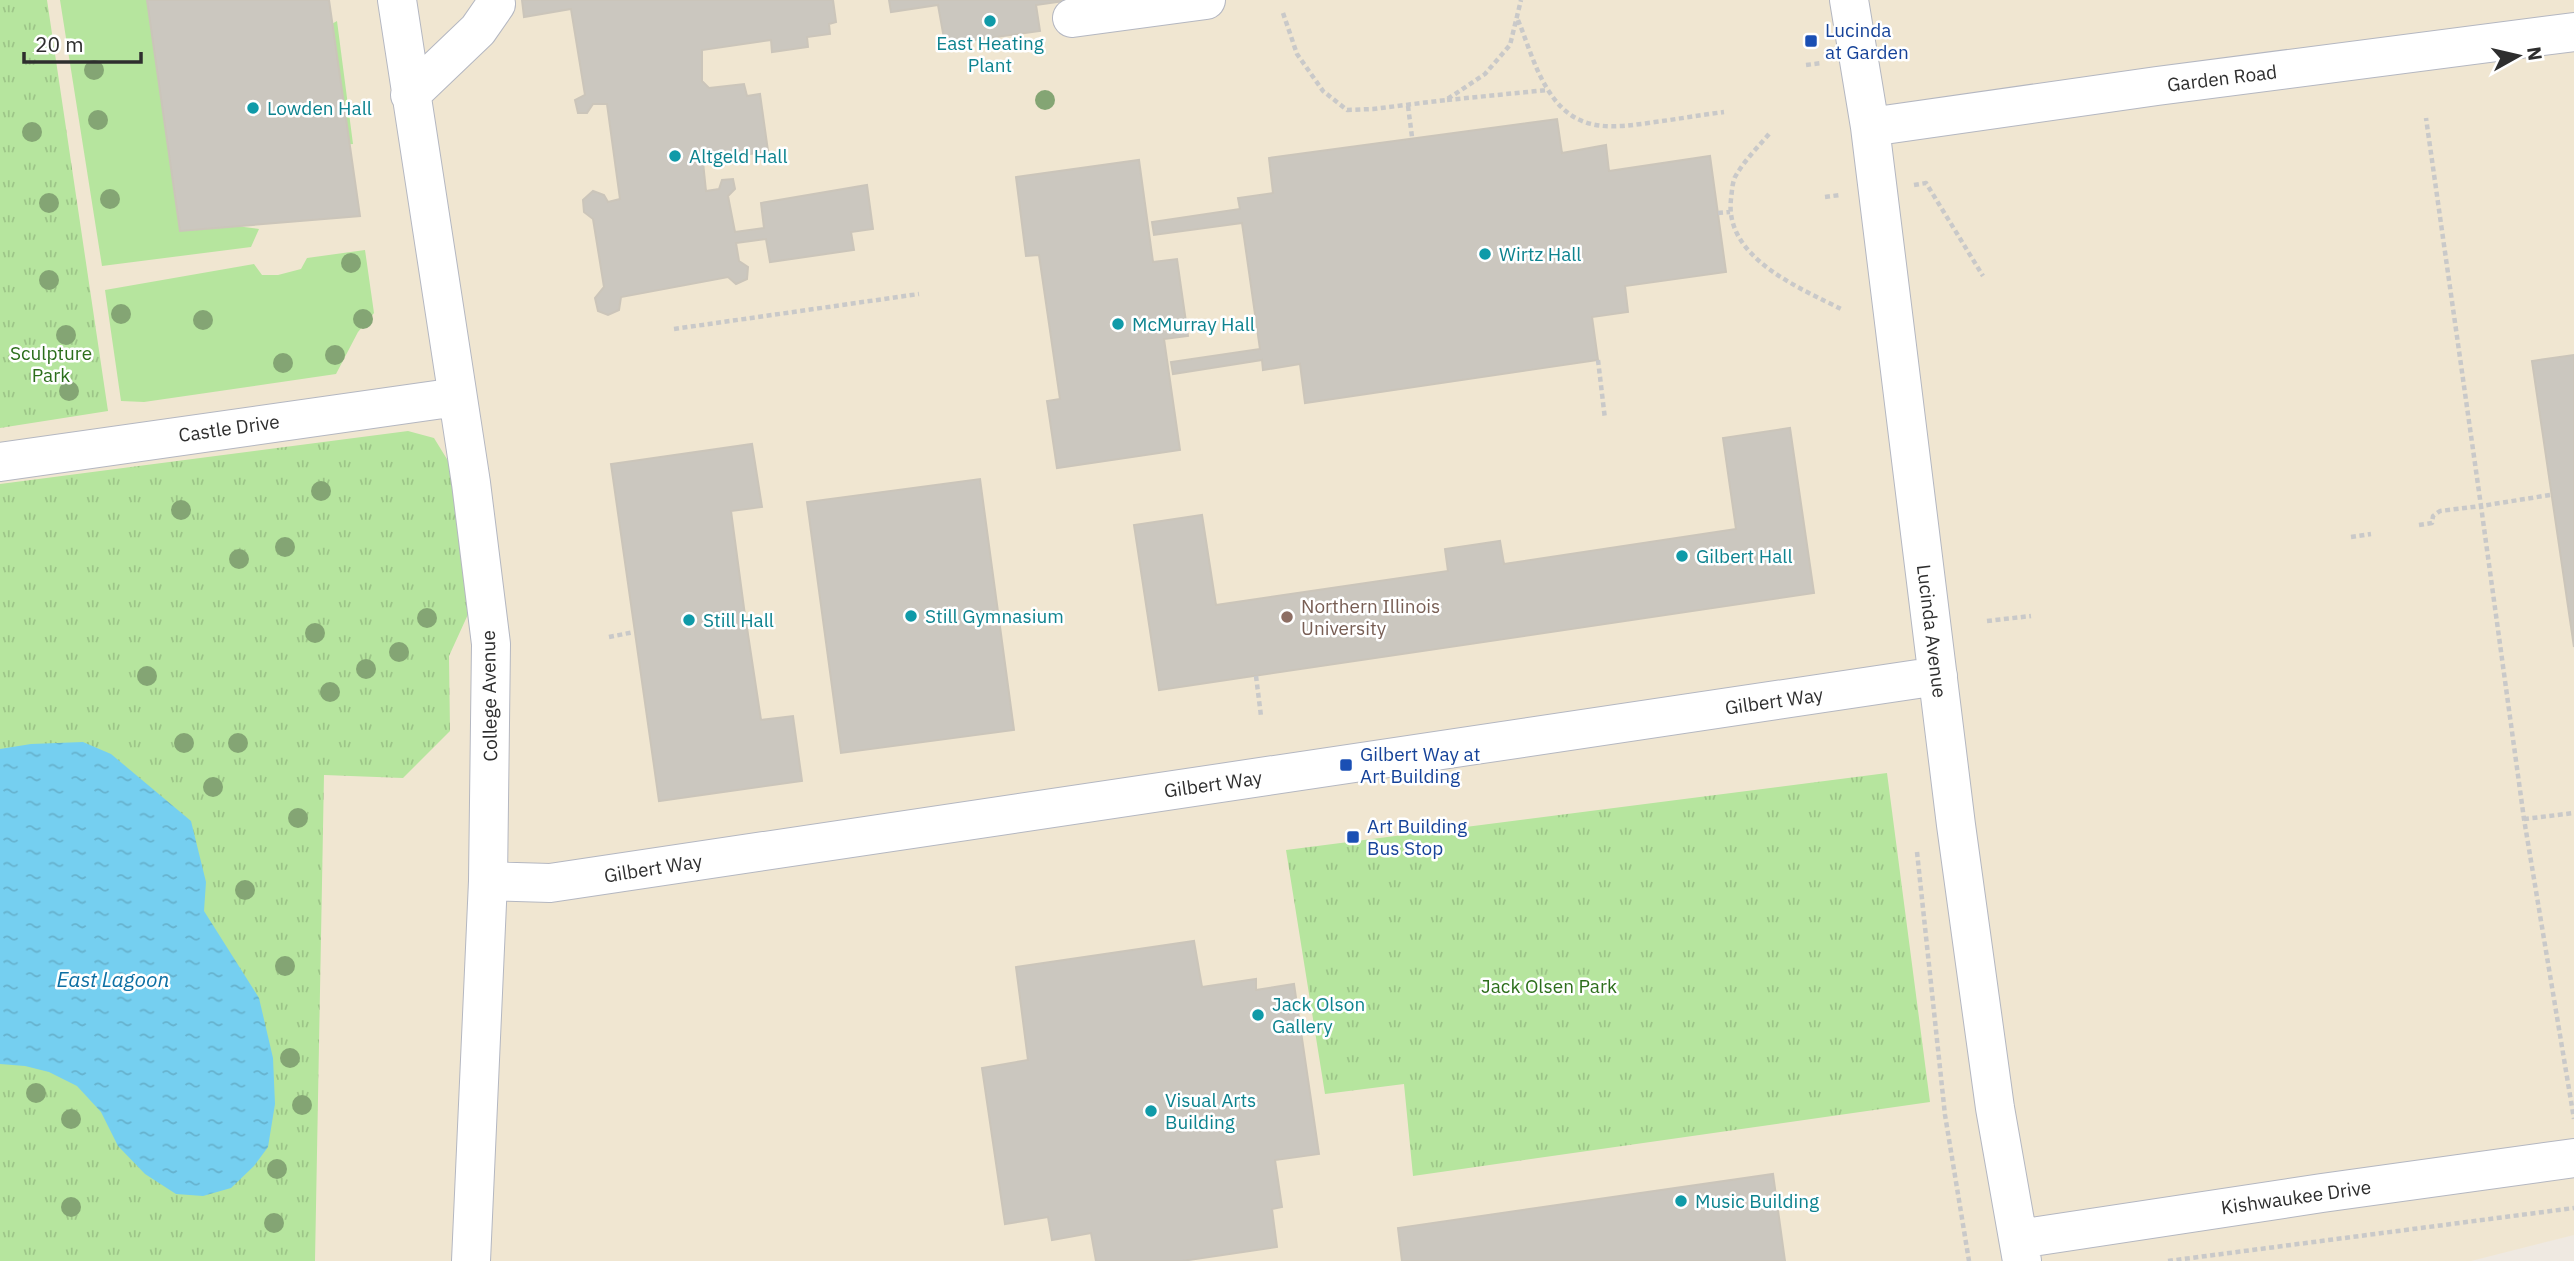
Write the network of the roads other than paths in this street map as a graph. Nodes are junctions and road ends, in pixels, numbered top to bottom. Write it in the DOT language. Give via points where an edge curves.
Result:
graph roads {
  1 [pos="397,0"];
  2 [pos="495,0"];
  3 [pos="1206,0"];
  4 [pos="1849,0"];
  5 [pos="1072,18"];
  6 [pos="2574,32"];
  7 [pos="410,94"];
  8 [pos="1870,127"];
  9 [pos="457,397"];
  10 [pos="0,462"];
  11 [pos="1938,676"];
  12 [pos="488,881"];
  13 [pos="2574,1158"];
  14 [pos="2020,1250"];
  15 [pos="471,1261"];
  1 -- 7 [label="street, College Avenue"];
  2 -- 7 [label="street" via="478,30"];
  3 -- 5 [label="street"];
  4 -- 8 [label="street, Lucinda Avenue"];
  6 -- 8 [label="street, Garden Road"];
  7 -- 9 [label="street, College Avenue"];
  8 -- 11 [label="street, Lucinda Avenue"];
  9 -- 10 [label="street, Castle Drive"];
  9 -- 12 [label="street, College Avenue" via="491,644"];
  11 -- 12 [label="street, Gilbert Way" via="550,883"];
  11 -- 14 [label="street, Lucinda Avenue" via="1995,1108"];
  12 -- 15 [label="street, College Avenue"];
  13 -- 14 [label="street, Kishwaukee Drive" via="2322,1193"];
}
